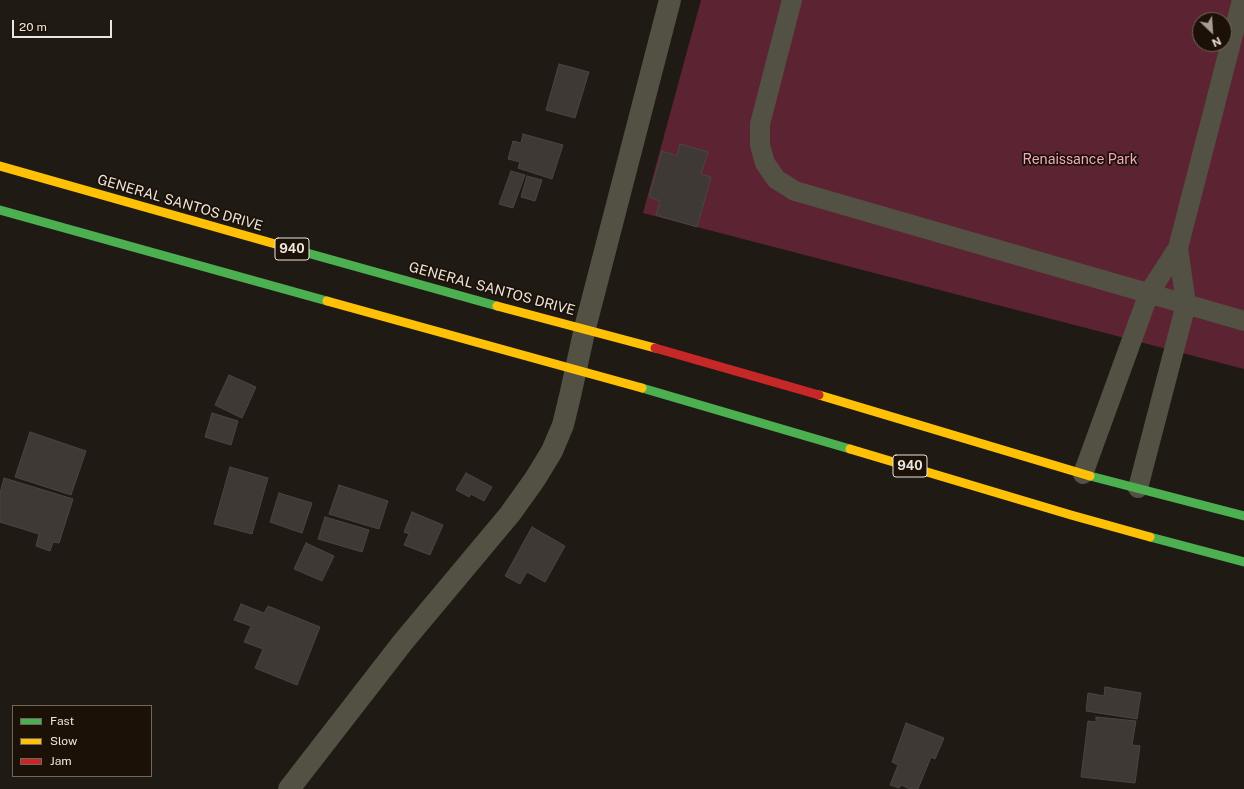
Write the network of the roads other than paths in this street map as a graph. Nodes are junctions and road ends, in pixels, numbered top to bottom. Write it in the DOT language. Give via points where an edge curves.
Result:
graph roads {
  1 [pos="670,0"];
  2 [pos="792,0"];
  3 [pos="1242,0"];
  4 [pos="0,166"];
  5 [pos="0,210"];
  6 [pos="1178,248"];
  7 [pos="1149,293"];
  8 [pos="1186,304"];
  9 [pos="1244,321"];
  10 [pos="585,328"];
  11 [pos="576,371"];
  12 [pos="1082,474"];
  13 [pos="1138,488"];
  14 [pos="1244,516"];
  15 [pos="1244,562"];
  16 [pos="290,789"];
  1 -- 10 [label="street"];
  2 -- 7 [label="lane" via="760,124 760,145 765,163 776,179 795,191"];
  3 -- 6 [label="lane"];
  4 -- 10 [label="highway, GENERAL SANTOS DRIVE / 940" via="444,292"];
  5 -- 11 [label="highway, 940"];
  6 -- 7 [label="lane"];
  6 -- 8 [label="lane"];
  7 -- 8 [label="lane"];
  7 -- 12 [label="lane"];
  8 -- 9 [label="lane"];
  8 -- 13 [label="lane"];
  10 -- 11 [label="street"];
  10 -- 12 [label="highway, 940" via="801,389"];
  11 -- 15 [label="highway, 940" via="782,428 1071,515"];
  11 -- 16 [label="street" via="563,425 552,451 535,479"];
  12 -- 13 [label="highway, 940"];
  13 -- 14 [label="highway, 940"];
}
